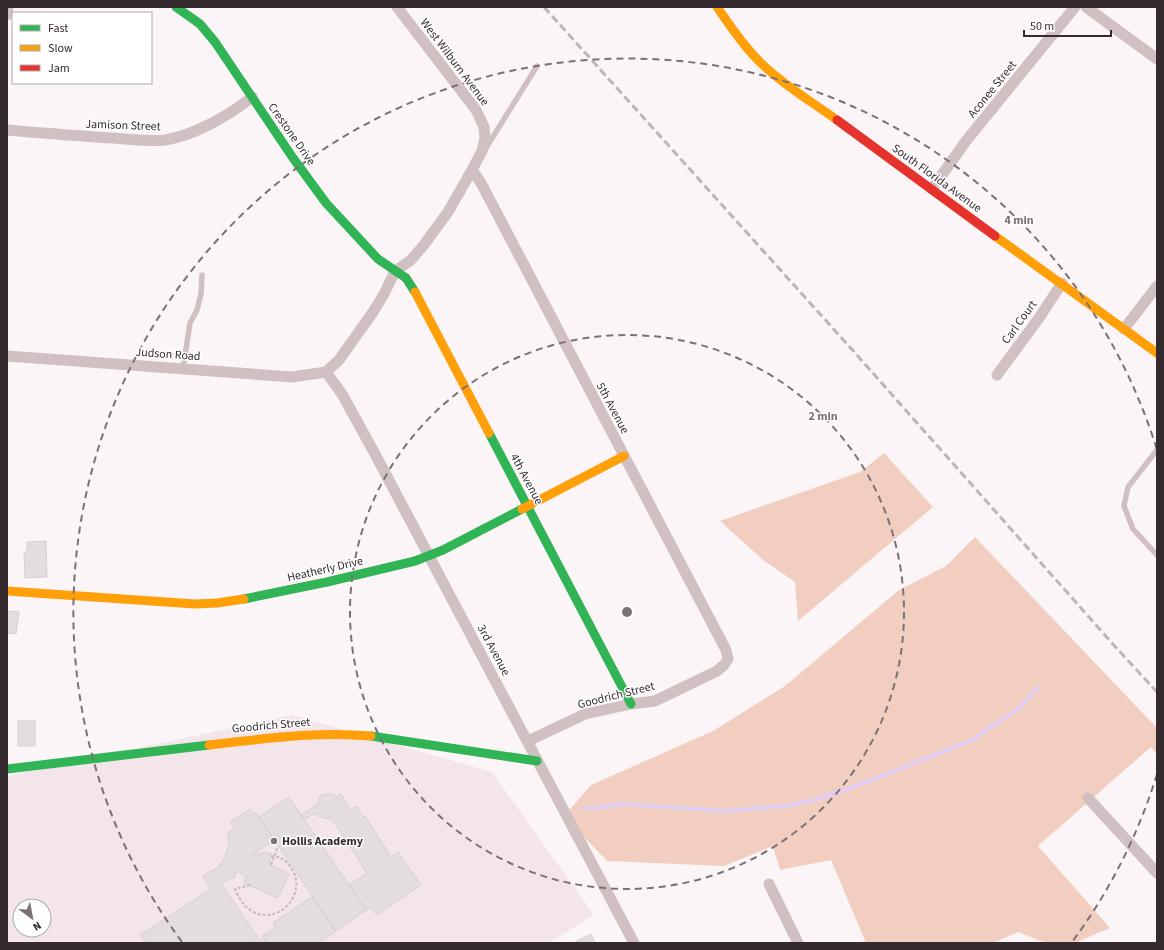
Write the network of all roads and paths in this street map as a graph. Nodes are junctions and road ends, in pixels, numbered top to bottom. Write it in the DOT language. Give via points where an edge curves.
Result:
graph roads {
  1 [pos="8,7"];
  2 [pos="176,7"];
  3 [pos="397,7"];
  4 [pos="717,7"];
  5 [pos="1075,7"];
  6 [pos="1086,7"];
  7 [pos="7,15"];
  8 [pos="1157,59"];
  9 [pos="538,66"];
  10 [pos="252,97"];
  11 [pos="7,130"];
  12 [pos="472,170"];
  13 [pos="932,189"];
  14 [pos="395,271"];
  15 [pos="202,275"];
  16 [pos="1062,283"];
  17 [pos="1157,286"];
  18 [pos="1124,329"];
  19 [pos="1157,353"];
  20 [pos="7,356"];
  21 [pos="183,369"];
  22 [pos="326,372"];
  23 [pos="997,375"];
  24 [pos="1157,450"];
  25 [pos="624,456"];
  26 [pos="527,507"];
  27 [pos="1157,555"];
  28 [pos="429,556"];
  29 [pos="7,591"];
  30 [pos="728,659"];
  31 [pos="631,704"];
  32 [pos="528,741"];
  33 [pos="537,761"];
  34 [pos="7,769"];
  35 [pos="1088,798"];
  36 [pos="278,846"];
  37 [pos="271,856"];
  38 [pos="274,856"];
  39 [pos="272,865"];
  40 [pos="1157,873"];
  41 [pos="769,884"];
  42 [pos="250,886"];
  43 [pos="634,943"];
  44 [pos="798,943"];
  1 -- 7 [label="street"];
  2 -- 10 [label="street, Crestone Drive" via="206,31"];
  3 -- 12 [label="street, West Wilburn Avenue" via="467,96 484,127 484,144"];
  4 -- 13 [label="street, South Florida Avenue" via="745,46 763,65"];
  5 -- 13 [label="street, Aconee Street" via="966,141"];
  6 -- 8 [label="street"];
  9 -- 12 [label="lane"];
  10 -- 11 [label="street, Jamison Street" via="198,130 165,140"];
  10 -- 14 [label="street, Crestone Drive" via="326,203 378,259"];
  12 -- 14 [label="street, West Wilburn Avenue" via="448,212 423,246 410,261"];
  12 -- 25 [label="street, 5th Avenue"];
  13 -- 16 [label="street, South Florida Avenue"];
  14 -- 22 [label="street, West Wilburn Avenue" via="373,312 339,360"];
  14 -- 26 [label="street, 4th Avenue" via="406,278 416,294"];
  15 -- 21 [label="lane" via="201,294 190,323"];
  16 -- 18 [label="street, South Florida Avenue"];
  16 -- 23 [label="street, Carl Court"];
  17 -- 18 [label="street"];
  18 -- 19 [label="street, South Florida Avenue"];
  20 -- 21 [label="street, Judson Road"];
  21 -- 22 [label="street, Judson Road" via="292,377"];
  22 -- 28 [label="street, 3rd Avenue" via="342,394"];
  24 -- 27 [label="lane" via="1128,487 1124,506 1133,528"];
  25 -- 26 [label="street, Heatherly Drive"];
  25 -- 30 [label="street, 5th Avenue" via="726,650"];
  26 -- 28 [label="street, Heatherly Drive"];
  26 -- 31 [label="street, 4th Avenue"];
  28 -- 29 [label="street, Heatherly Drive" via="301,587 212,604"];
  28 -- 32 [label="street, 3rd Avenue"];
  30 -- 31 [label="street, Goodrich Street" via="717,670 655,701"];
  31 -- 32 [label="street, Goodrich Street" via="585,714"];
  32 -- 33 [label="street, 3rd Avenue"];
  33 -- 34 [label="street, Goodrich Street" via="380,737 318,734"];
  33 -- 43 [label="street, 3rd Avenue"];
  35 -- 40 [label="street"];
  36 -- 38 [label="path"];
  37 -- 38 [label="path"];
  38 -- 39 [label="path"];
  38 -- 42 [label="path" via="288,864 296,879 297,889 290,903 274,914 258,914 243,903 235,889"];
  41 -- 44 [label="street"];
}
